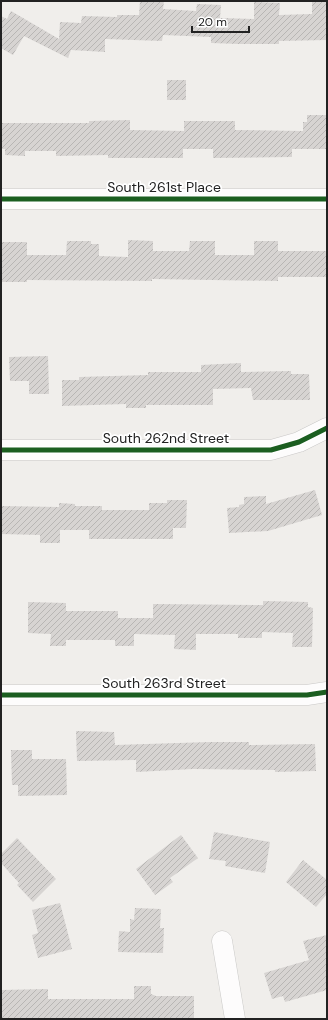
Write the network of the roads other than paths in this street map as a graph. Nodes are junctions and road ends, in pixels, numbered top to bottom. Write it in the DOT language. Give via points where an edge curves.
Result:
graph roads {
  1 [pos="1,199"];
  2 [pos="327,199"];
  3 [pos="327,428"];
  4 [pos="1,450"];
  5 [pos="327,692"];
  6 [pos="1,695"];
  7 [pos="222,941"];
  8 [pos="235,1019"];
  1 -- 2 [label="street, South 261st Place"];
  3 -- 4 [label="street, South 262nd Street" via="299,442 271,450"];
  5 -- 6 [label="street, South 263rd Street" via="307,695"];
  7 -- 8 [label="street"];
}
